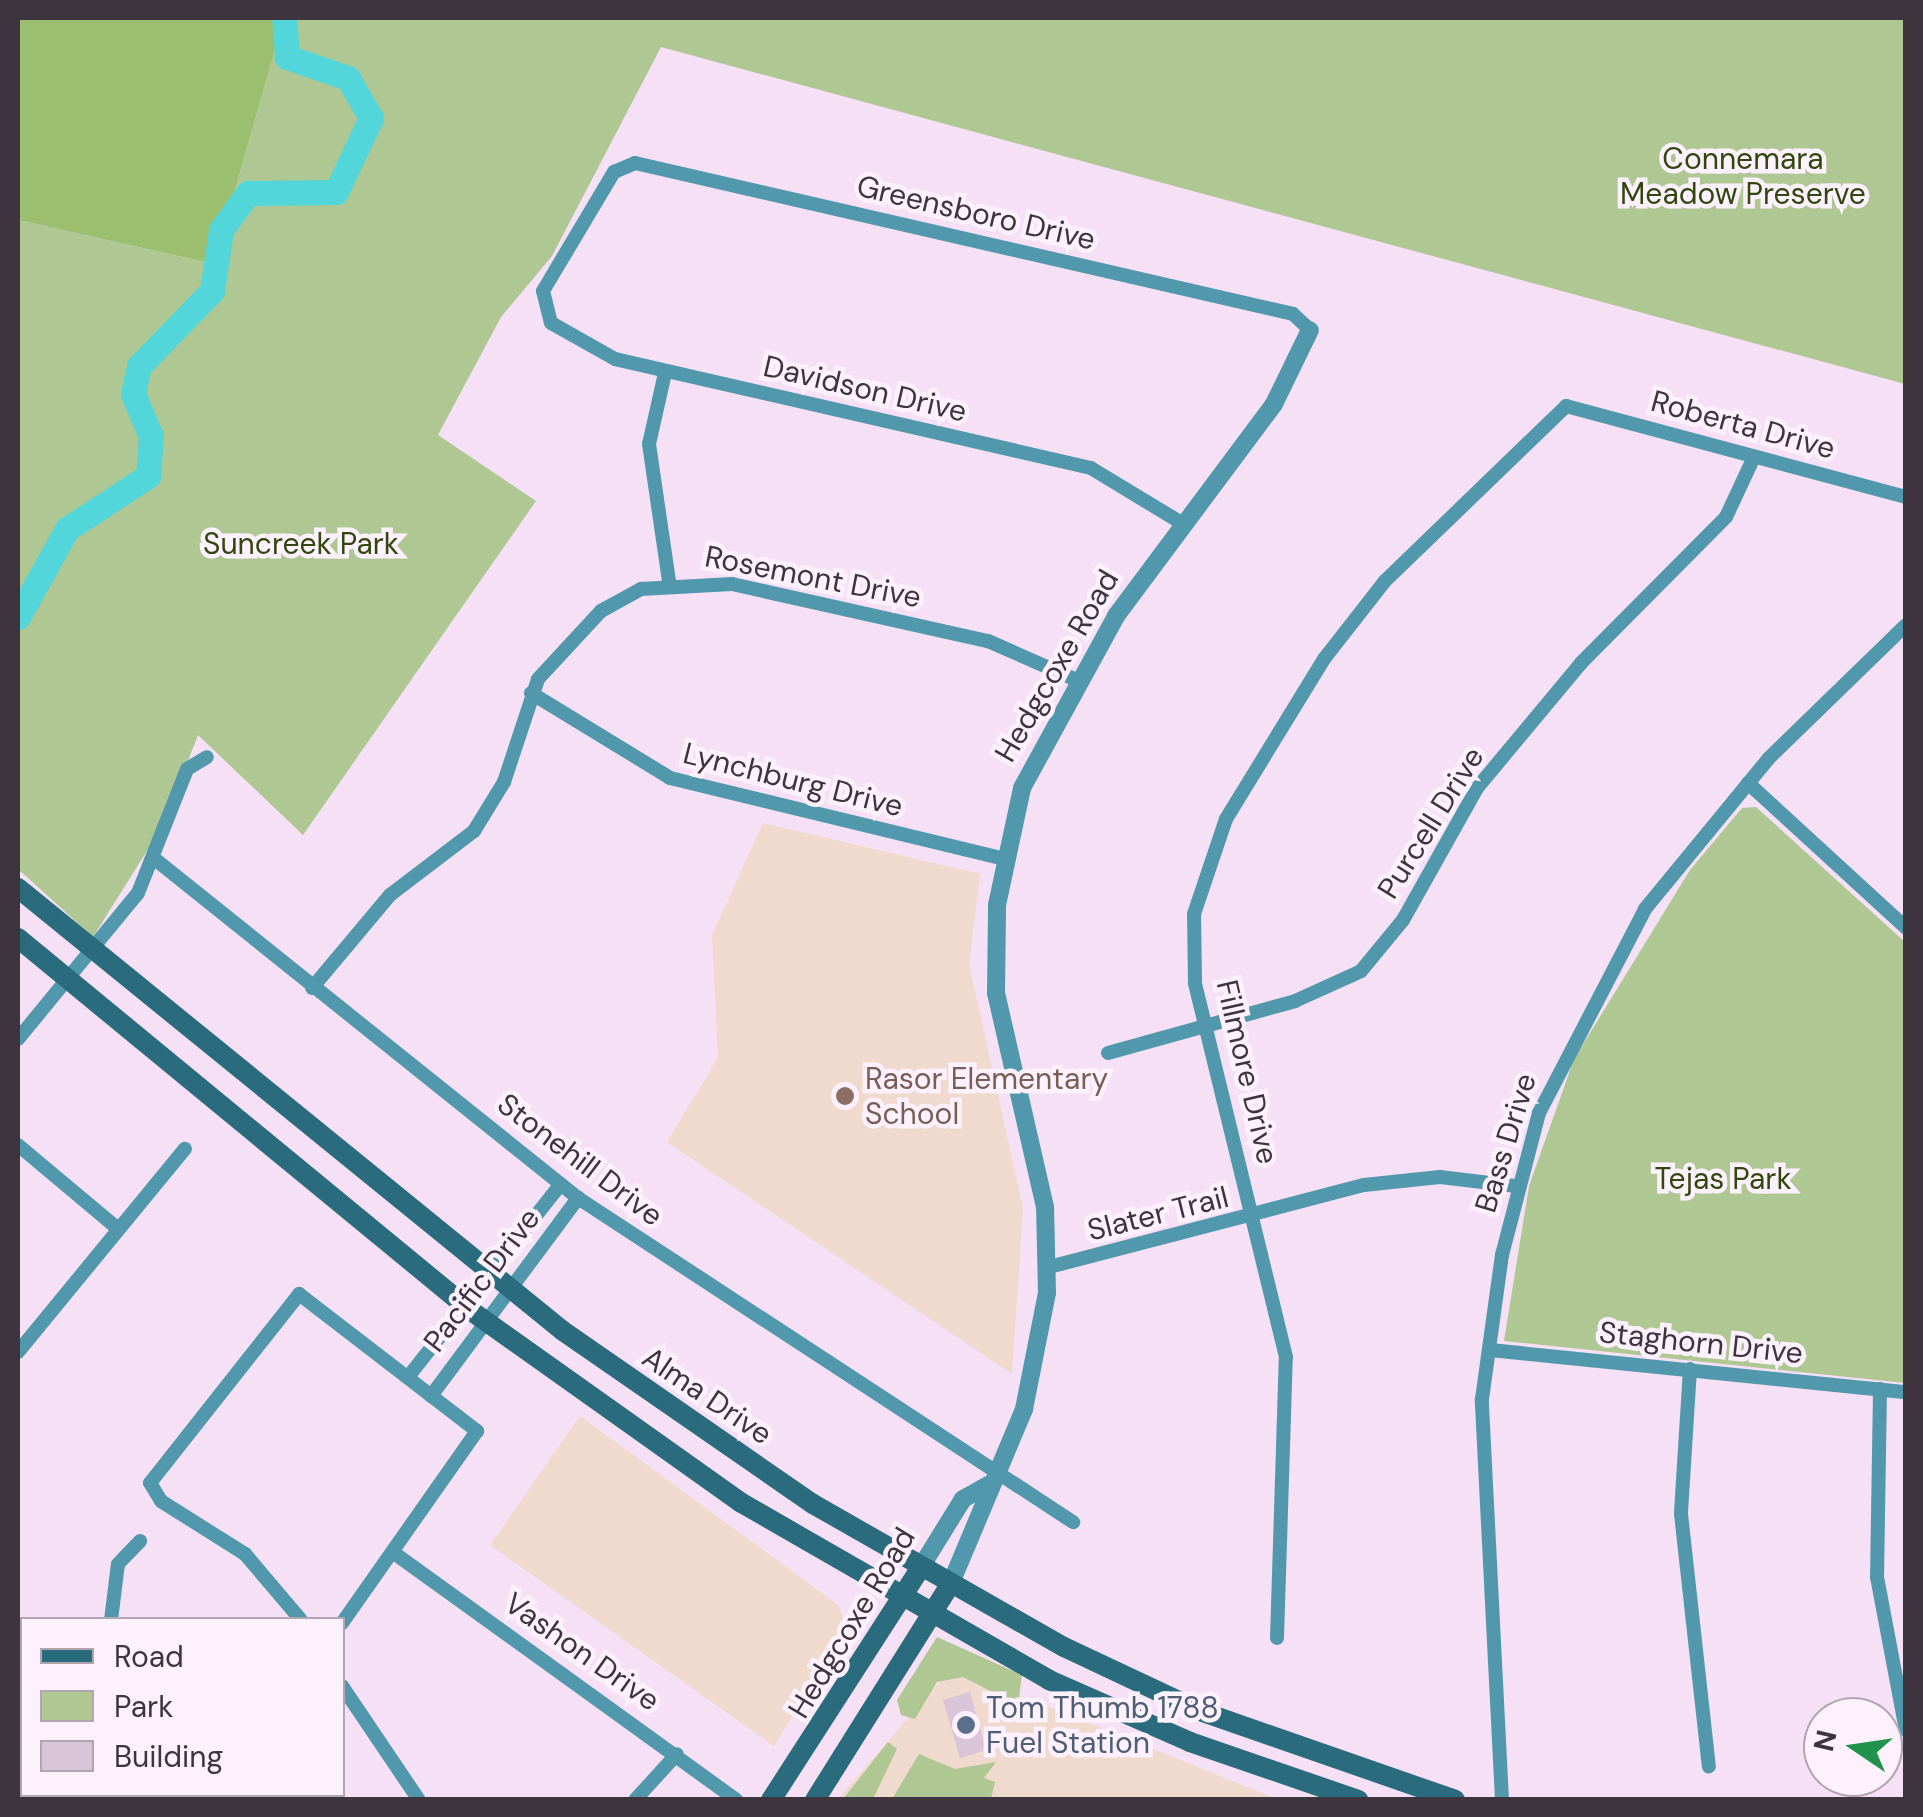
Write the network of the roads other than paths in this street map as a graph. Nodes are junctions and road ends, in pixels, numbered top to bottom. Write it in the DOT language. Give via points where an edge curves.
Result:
graph roads {
  1 [pos="623,164"];
  2 [pos="1310,330"];
  3 [pos="665,373"];
  4 [pos="1566,406"];
  5 [pos="1754,457"];
  6 [pos="1906,497"];
  7 [pos="1180,522"];
  8 [pos="669,582"];
  9 [pos="1906,625"];
  10 [pos="1078,682"];
  11 [pos="531,693"];
  12 [pos="207,757"];
  13 [pos="1748,783"];
  14 [pos="1004,859"];
  15 [pos="156,860"];
  16 [pos="18,888"];
  17 [pos="1904,922"];
  18 [pos="18,938"];
  19 [pos="92,950"];
  20 [pos="66,982"];
  21 [pos="312,988"];
  22 [pos="1205,1026"];
  23 [pos="18,1039"];
  24 [pos="1108,1053"];
  25 [pos="18,1144"];
  26 [pos="186,1149"];
  27 [pos="560,1184"];
  28 [pos="1516,1186"];
  29 [pos="578,1198"];
  30 [pos="1254,1218"];
  31 [pos="118,1229"];
  32 [pos="1049,1267"];
  33 [pos="490,1274"];
  34 [pos="509,1288"];
  35 [pos="464,1306"];
  36 [pos="484,1320"];
  37 [pos="1490,1350"];
  38 [pos="18,1352"];
  39 [pos="1690,1369"];
  40 [pos="408,1377"];
  41 [pos="1880,1389"];
  42 [pos="1906,1392"];
  43 [pos="431,1396"];
  44 [pos="685,1421"];
  45 [pos="665,1448"];
  46 [pos="990,1481"];
  47 [pos="1073,1522"];
  48 [pos="140,1541"];
  49 [pos="394,1553"];
  50 [pos="920,1568"];
  51 [pos="950,1583"];
  52 [pos="901,1598"];
  53 [pos="934,1615"];
  54 [pos="111,1617"];
  55 [pos="299,1617"];
  56 [pos="345,1618"];
  57 [pos="1276,1638"];
  58 [pos="345,1690"];
  59 [pos="1200,1711"];
  60 [pos="1906,1730"];
  61 [pos="1190,1742"];
  62 [pos="677,1754"];
  63 [pos="1709,1766"];
  64 [pos="418,1800"];
  65 [pos="635,1800"];
  66 [pos="736,1800"];
  67 [pos="771,1800"];
  68 [pos="815,1800"];
  69 [pos="1358,1800"];
  70 [pos="1455,1800"];
  71 [pos="1502,1800"];
  1 -- 2 [label="street, Greensboro Drive" via="1294,314"];
  1 -- 3 [label="street, Davidson Drive" via="543,290 541,308 594,350"];
  2 -- 7 [label="street, Hedgcoxe Road" via="1274,404"];
  3 -- 7 [label="street, Davidson Drive" via="1092,468"];
  3 -- 8 [label="street" via="649,444"];
  4 -- 5 [label="street, Roberta Drive"];
  4 -- 22 [label="street, Fillmore Drive" via="1385,581 1254,772 1204,871 1194,914"];
  5 -- 6 [label="street, Roberta Drive"];
  5 -- 22 [label="street, Purcell Drive" via="1726,518 1581,663 1478,788 1403,920 1361,970"];
  7 -- 10 [label="street, Hedgcoxe Road"];
  8 -- 10 [label="street, Rosemont Drive" via="732,584 988,641"];
  8 -- 11 [label="street, Rosemont Drive" via="601,611"];
  9 -- 13 [label="street, Bass Drive"];
  10 -- 14 [label="street, Hedgcoxe Road" via="1022,788"];
  11 -- 14 [label="street, Lynchburg Drive" via="670,778"];
  11 -- 21 [label="street, Rosemont Drive" via="480,824 390,894"];
  12 -- 15 [label="street" via="187,769"];
  13 -- 17 [label="street"];
  13 -- 28 [label="street, Bass Drive" via="1645,909 1603,980 1539,1113"];
  14 -- 32 [label="street, Hedgcoxe Road" via="996,993 1045,1207"];
  15 -- 19 [label="street"];
  15 -- 21 [label="street, Stonehill Drive" via="252,928"];
  16 -- 19 [label="main road, Alma Drive"];
  18 -- 20 [label="main road"];
  19 -- 20 [label="street"];
  19 -- 33 [label="main road, Alma Drive"];
  20 -- 23 [label="street"];
  20 -- 35 [label="main road"];
  21 -- 27 [label="street, Stonehill Drive"];
  22 -- 24 [label="street, Purcell Drive"];
  22 -- 30 [label="street, Fillmore Drive"];
  25 -- 31 [label="street"];
  26 -- 31 [label="street"];
  27 -- 29 [label="street, Stonehill Drive"];
  27 -- 33 [label="street, Pacific Drive"];
  28 -- 30 [label="street, Slater Trail" via="1401,1179"];
  28 -- 37 [label="street, Bass Drive"];
  29 -- 34 [label="street, Pacific Drive"];
  29 -- 46 [label="street, Stonehill Drive"];
  30 -- 32 [label="street, Slater Trail"];
  30 -- 57 [label="street, Fillmore Drive" via="1286,1357"];
  31 -- 38 [label="street"];
  32 -- 46 [label="street, Hedgcoxe Road" via="1028,1393"];
  33 -- 34 [label="main road, Alma Drive"];
  33 -- 35 [label="street, Pacific Drive"];
  34 -- 36 [label="street, Pacific Drive"];
  34 -- 44 [label="main road, Alma Drive"];
  35 -- 36 [label="main road"];
  35 -- 40 [label="street, Pacific Drive"];
  36 -- 43 [label="street, Pacific Drive"];
  36 -- 45 [label="main road"];
  37 -- 39 [label="street, Staghorn Drive"];
  37 -- 71 [label="street, Bass Drive" via="1482,1399"];
  39 -- 41 [label="street, Staghorn Drive"];
  39 -- 63 [label="street" via="1682,1548"];
  40 -- 43 [label="street"];
  40 -- 55 [label="street" via="300,1294 150,1484 279,1585"];
  41 -- 42 [label="street, Staghorn Drive"];
  41 -- 60 [label="street" via="1877,1577"];
  43 -- 49 [label="street" via="477,1431"];
  44 -- 45 [label="main road"];
  44 -- 50 [label="main road, Alma Drive"];
  45 -- 52 [label="main road"];
  46 -- 47 [label="street, Stonehill Drive"];
  46 -- 50 [label="street, Hedgcoxe Road" via="964,1499"];
  46 -- 51 [label="street, Hedgcoxe Road" via="987,1508"];
  48 -- 54 [label="street" via="118,1564"];
  49 -- 56 [label="street"];
  49 -- 62 [label="street, Vashon Drive"];
  50 -- 51 [label="main road, Alma Drive"];
  50 -- 52 [label="main road, Hedgcoxe Road"];
  51 -- 53 [label="main road, Hedgcoxe Road"];
  51 -- 59 [label="main road, Alma Drive"];
  52 -- 53 [label="main road"];
  52 -- 67 [label="main road, Hedgcoxe Road"];
  53 -- 61 [label="main road"];
  53 -- 68 [label="main road, Hedgcoxe Road"];
  58 -- 64 [label="street"];
  59 -- 61 [label="main road"];
  59 -- 70 [label="main road, Alma Drive"];
  61 -- 69 [label="main road"];
  62 -- 65 [label="street"];
  62 -- 66 [label="street, Vashon Drive"];
}
